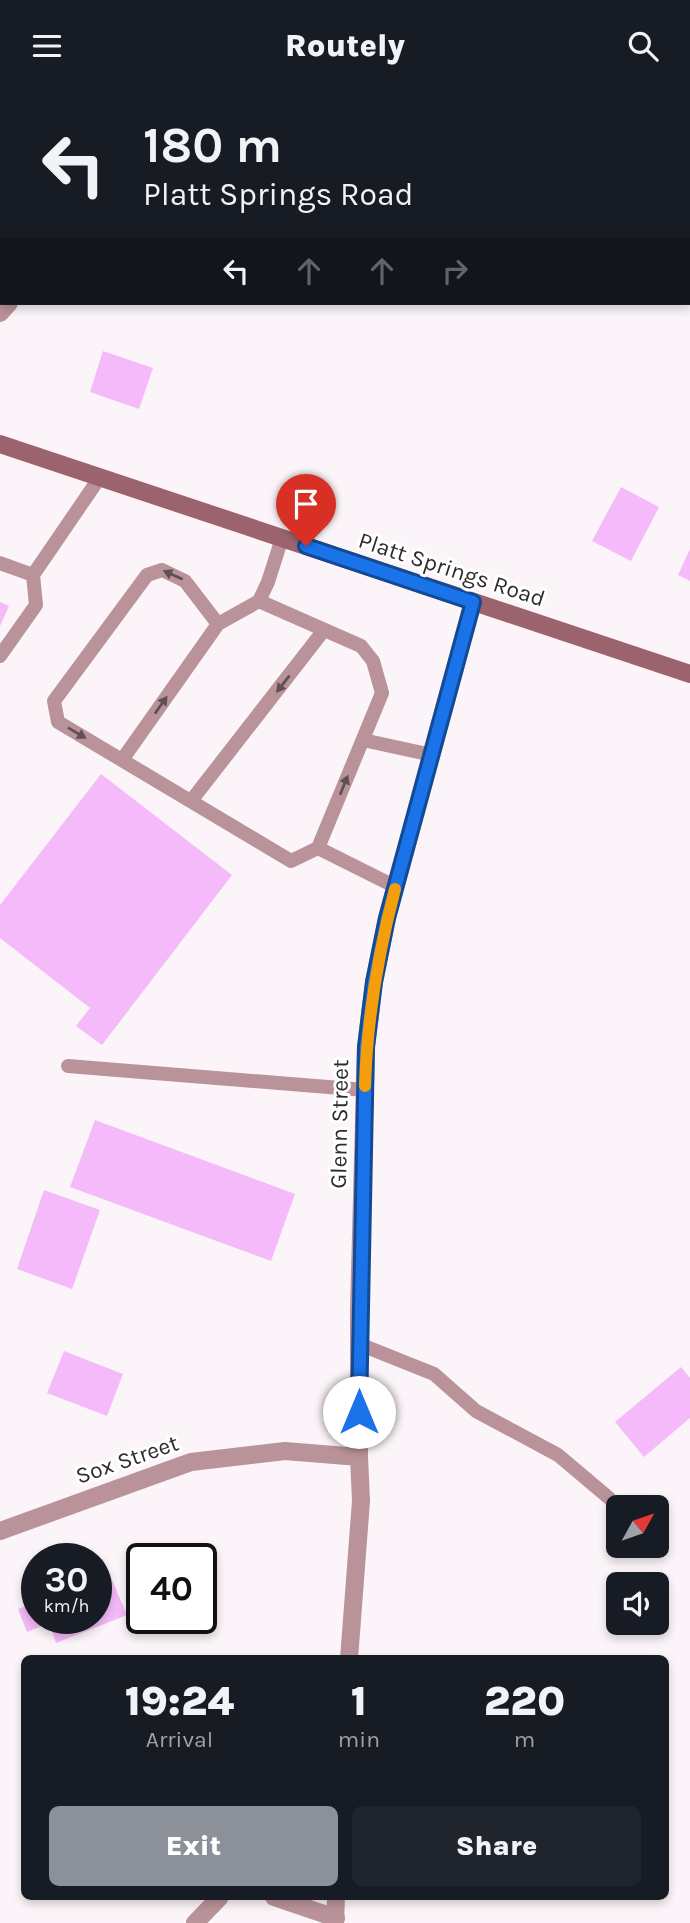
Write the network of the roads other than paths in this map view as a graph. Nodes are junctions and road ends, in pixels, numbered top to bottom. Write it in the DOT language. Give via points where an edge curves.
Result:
graph roads {
  1 [pos="0,444"];
  2 [pos="100,477"];
  3 [pos="282,538"];
  4 [pos="0,563"];
  5 [pos="33,575"];
  6 [pos="259,601"];
  7 [pos="473,602"];
  8 [pos="218,624"];
  9 [pos="324,630"];
  10 [pos="0,656"];
  11 [pos="690,674"];
  12 [pos="363,740"];
  13 [pos="432,755"];
  14 [pos="122,760"];
  15 [pos="191,801"];
  16 [pos="318,848"];
  17 [pos="396,887"];
  18 [pos="68,1066"];
  19 [pos="365,1090"];
  20 [pos="359,1344"];
  21 [pos="359,1457"];
  22 [pos="606,1495"];
  23 [pos="0,1531"];
  24 [pos="349,1655"];
  25 [pos="217,1900"];
  26 [pos="282,1900"];
  27 [pos="336,1900"];
  28 [pos="335,1920"];
  29 [pos="195,1923"];
  1 -- 2 [label="main road, Platt Springs Road"];
  2 -- 3 [label="main road, Platt Springs Road"];
  2 -- 5 [label="lane"];
  3 -- 6 [label="lane"];
  3 -- 7 [label="main road, Platt Springs Road"];
  4 -- 5 [label="lane"];
  5 -- 10 [label="lane" via="36,605"];
  6 -- 8 [label="lane"];
  6 -- 9 [label="lane"];
  7 -- 11 [label="main road, Platt Springs Road"];
  7 -- 13 [label="street, Glenn Street"];
  14 -- 8 [label="lane, one-way"];
  8 -- 14 [label="lane, one-way" via="185,580 162,569 147,575 54,701 58,722"];
  9 -- 12 [label="lane" via="361,646 373,661 382,693"];
  9 -- 15 [label="lane, one-way"];
  12 -- 13 [label="lane"];
  16 -- 12 [label="lane, one-way"];
  13 -- 17 [label="street, Glenn Street"];
  14 -- 15 [label="lane"];
  15 -- 16 [label="lane" via="291,862"];
  16 -- 17 [label="lane"];
  17 -- 19 [label="street, Glenn Street" via="374,982"];
  18 -- 19 [label="lane"];
  19 -- 20 [label="street, Glenn Street"];
  20 -- 21 [label="street, Glenn Street"];
  20 -- 22 [label="lane" via="434,1374 475,1411 558,1454"];
  21 -- 23 [label="street, Sox Street" via="285,1451 191,1462"];
  21 -- 24 [label="street, Glenn Street" via="361,1501"];
  25 -- 29 [label="street"];
  26 -- 28 [label="street"];
  27 -- 28 [label="street"];
}
